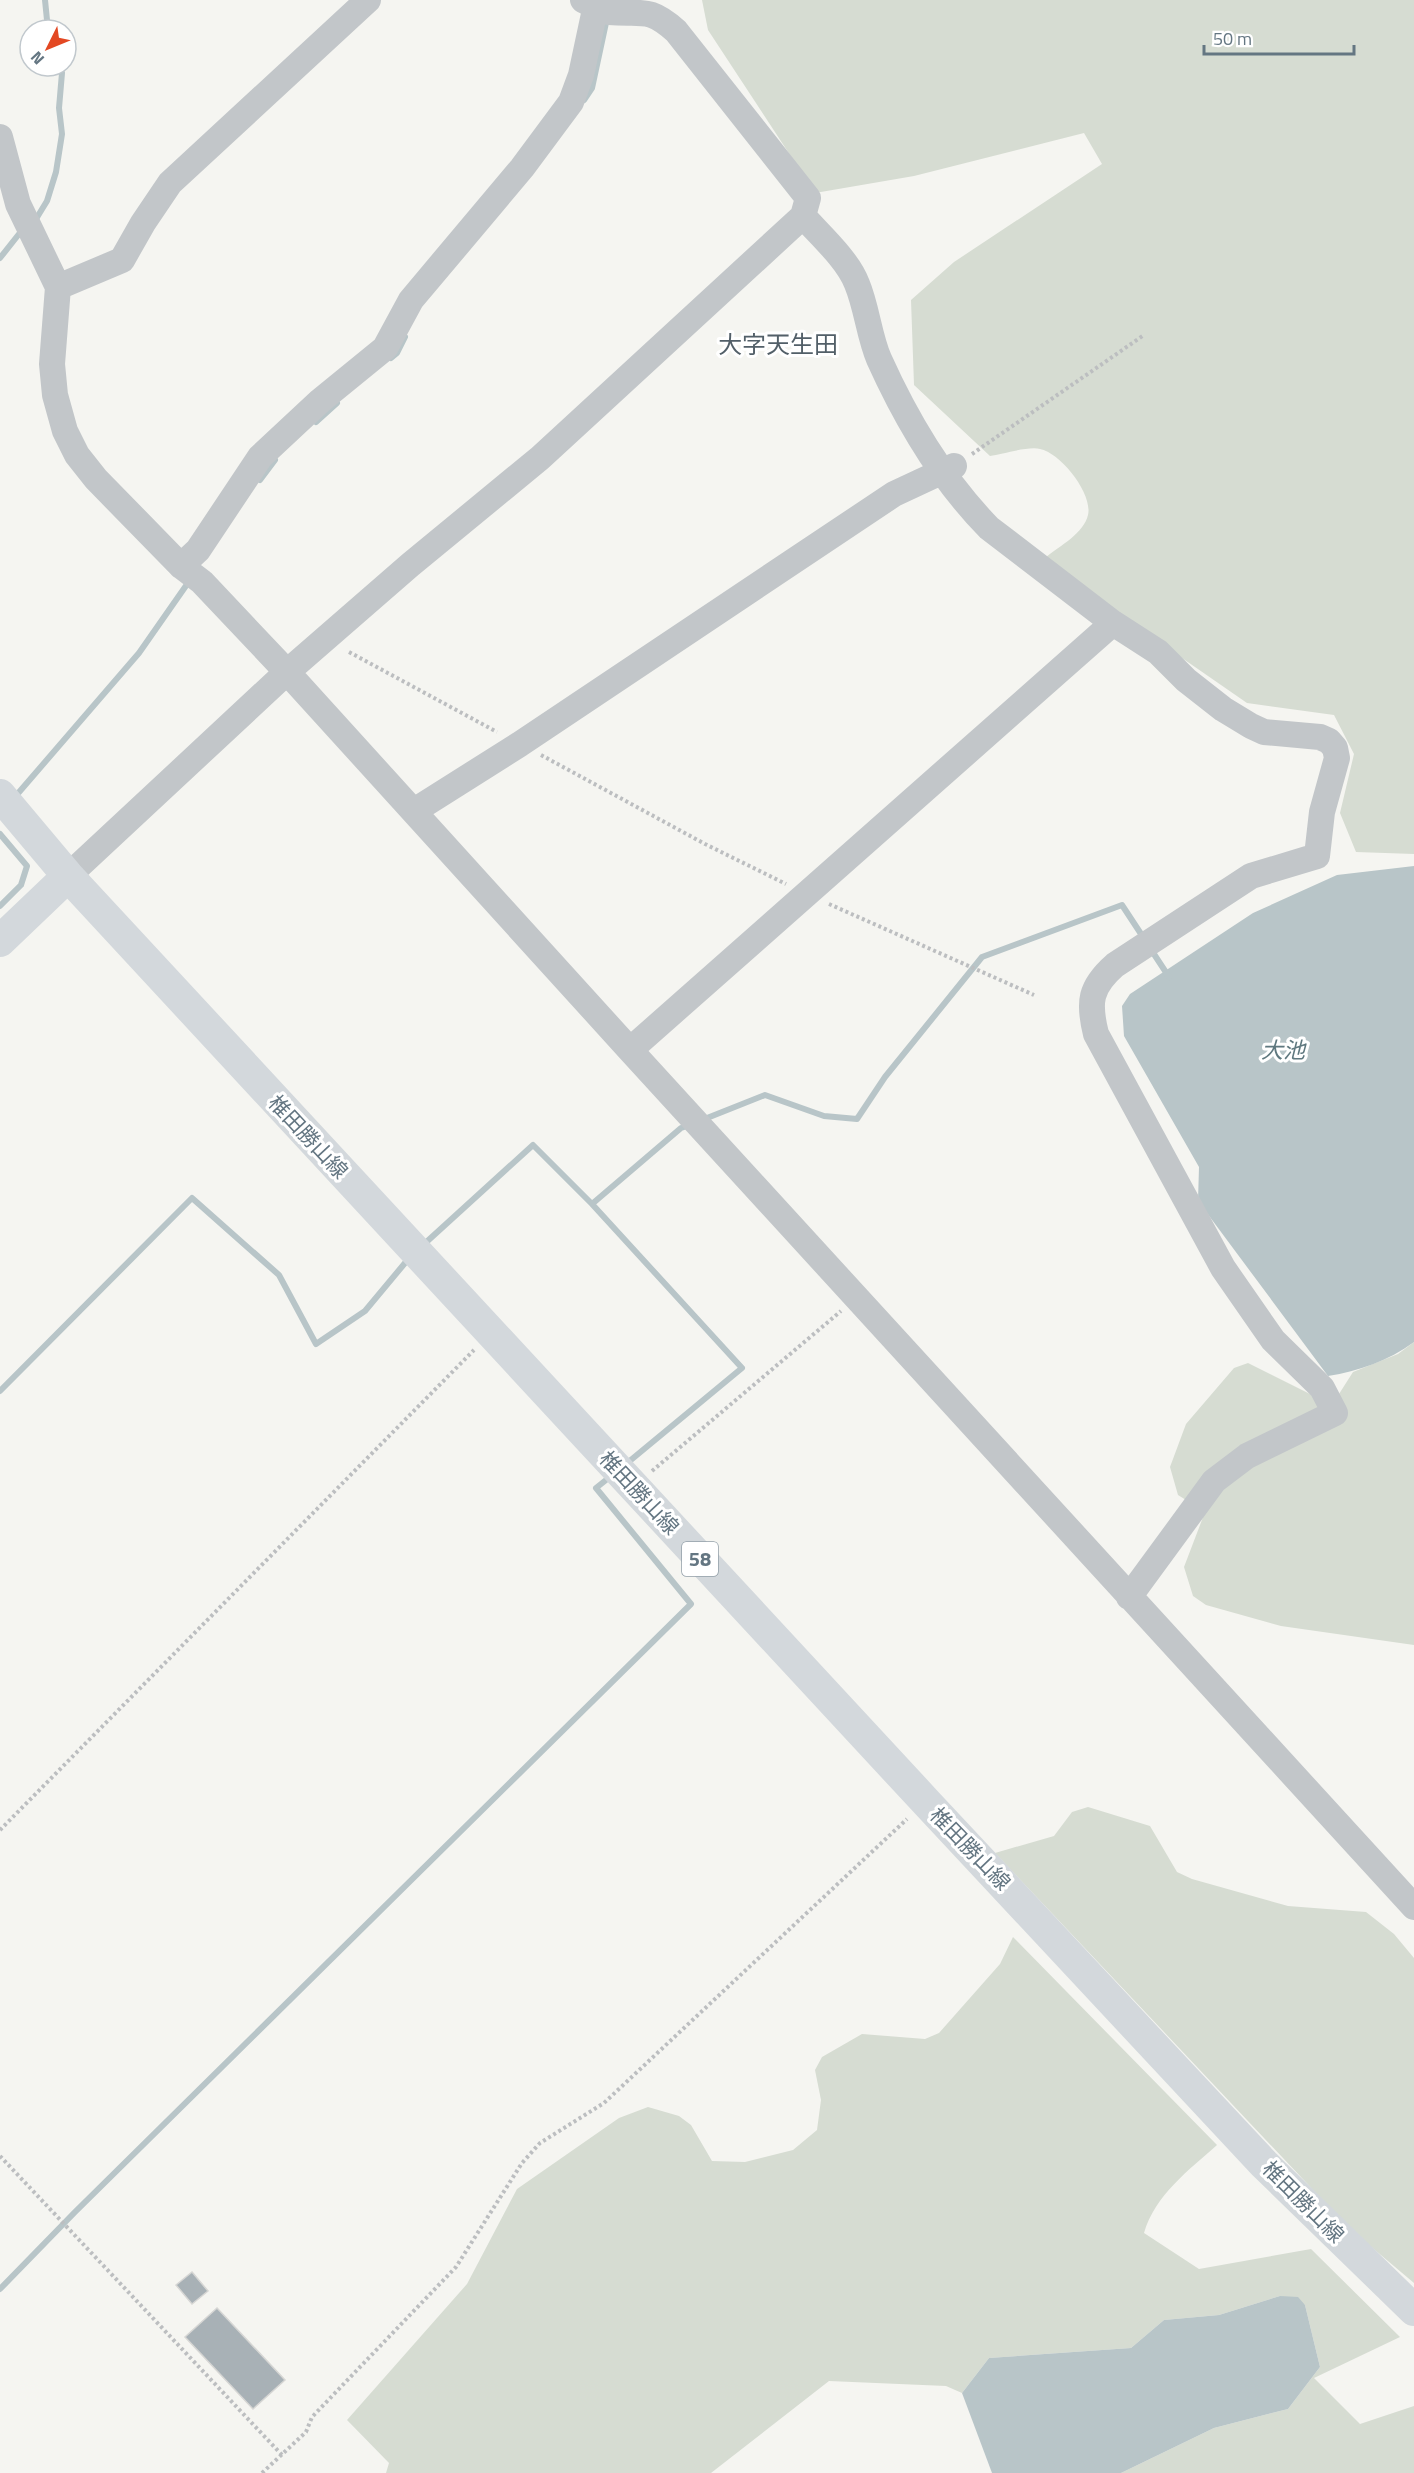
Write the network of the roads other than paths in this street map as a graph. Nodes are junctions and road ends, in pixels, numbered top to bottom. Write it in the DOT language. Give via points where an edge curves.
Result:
graph roads {
  1 [pos="367,0"];
  2 [pos="592,2"];
  3 [pos="0,137"];
  4 [pos="802,216"];
  5 [pos="58,287"];
  6 [pos="949,469"];
  7 [pos="181,566"];
  8 [pos="1113,623"];
  9 [pos="287,672"];
  10 [pos="0,795"];
  11 [pos="414,811"];
  12 [pos="68,876"];
  13 [pos="0,941"];
  14 [pos="630,1050"];
  15 [pos="1129,1597"];
  16 [pos="1414,1907"];
  17 [pos="1414,2310"];
  1 -- 5 [label="street" via="170,183 122,260"];
  2 -- 4 [label="street" via="606,12 642,12 661,17 676,31 808,198"];
  2 -- 7 [label="street" via="581,75 571,102 516,176 411,300 385,348 260,457 198,550"];
  3 -- 5 [label="street" via="18,204"];
  4 -- 6 [label="street" via="857,282 878,356 912,423"];
  4 -- 9 [label="street" via="540,458"];
  5 -- 7 [label="street" via="52,364 65,431 96,479"];
  6 -- 8 [label="street" via="973,512 989,528"];
  6 -- 11 [label="street" via="894,494"];
  7 -- 9 [label="street" via="202,582"];
  8 -- 14 [label="street"];
  8 -- 15 [label="street" via="1158,652 1186,680 1251,726 1264,732 1329,741 1337,758 1322,812 1317,856 1241,882 1115,965 1093,993 1091,1013 1096,1034 1222,1268 1274,1340 1322,1388 1335,1413 1246,1456 1214,1481"];
  9 -- 11 [label="street"];
  9 -- 12 [label="street"];
  10 -- 12 [label="main road, 椎田勝山線 / 58"];
  11 -- 14 [label="street"];
  12 -- 13 [label="main road"];
  12 -- 17 [label="main road, 椎田勝山線 / 58" via="1264,2164"];
  14 -- 15 [label="street"];
  15 -- 16 [label="street"];
}
